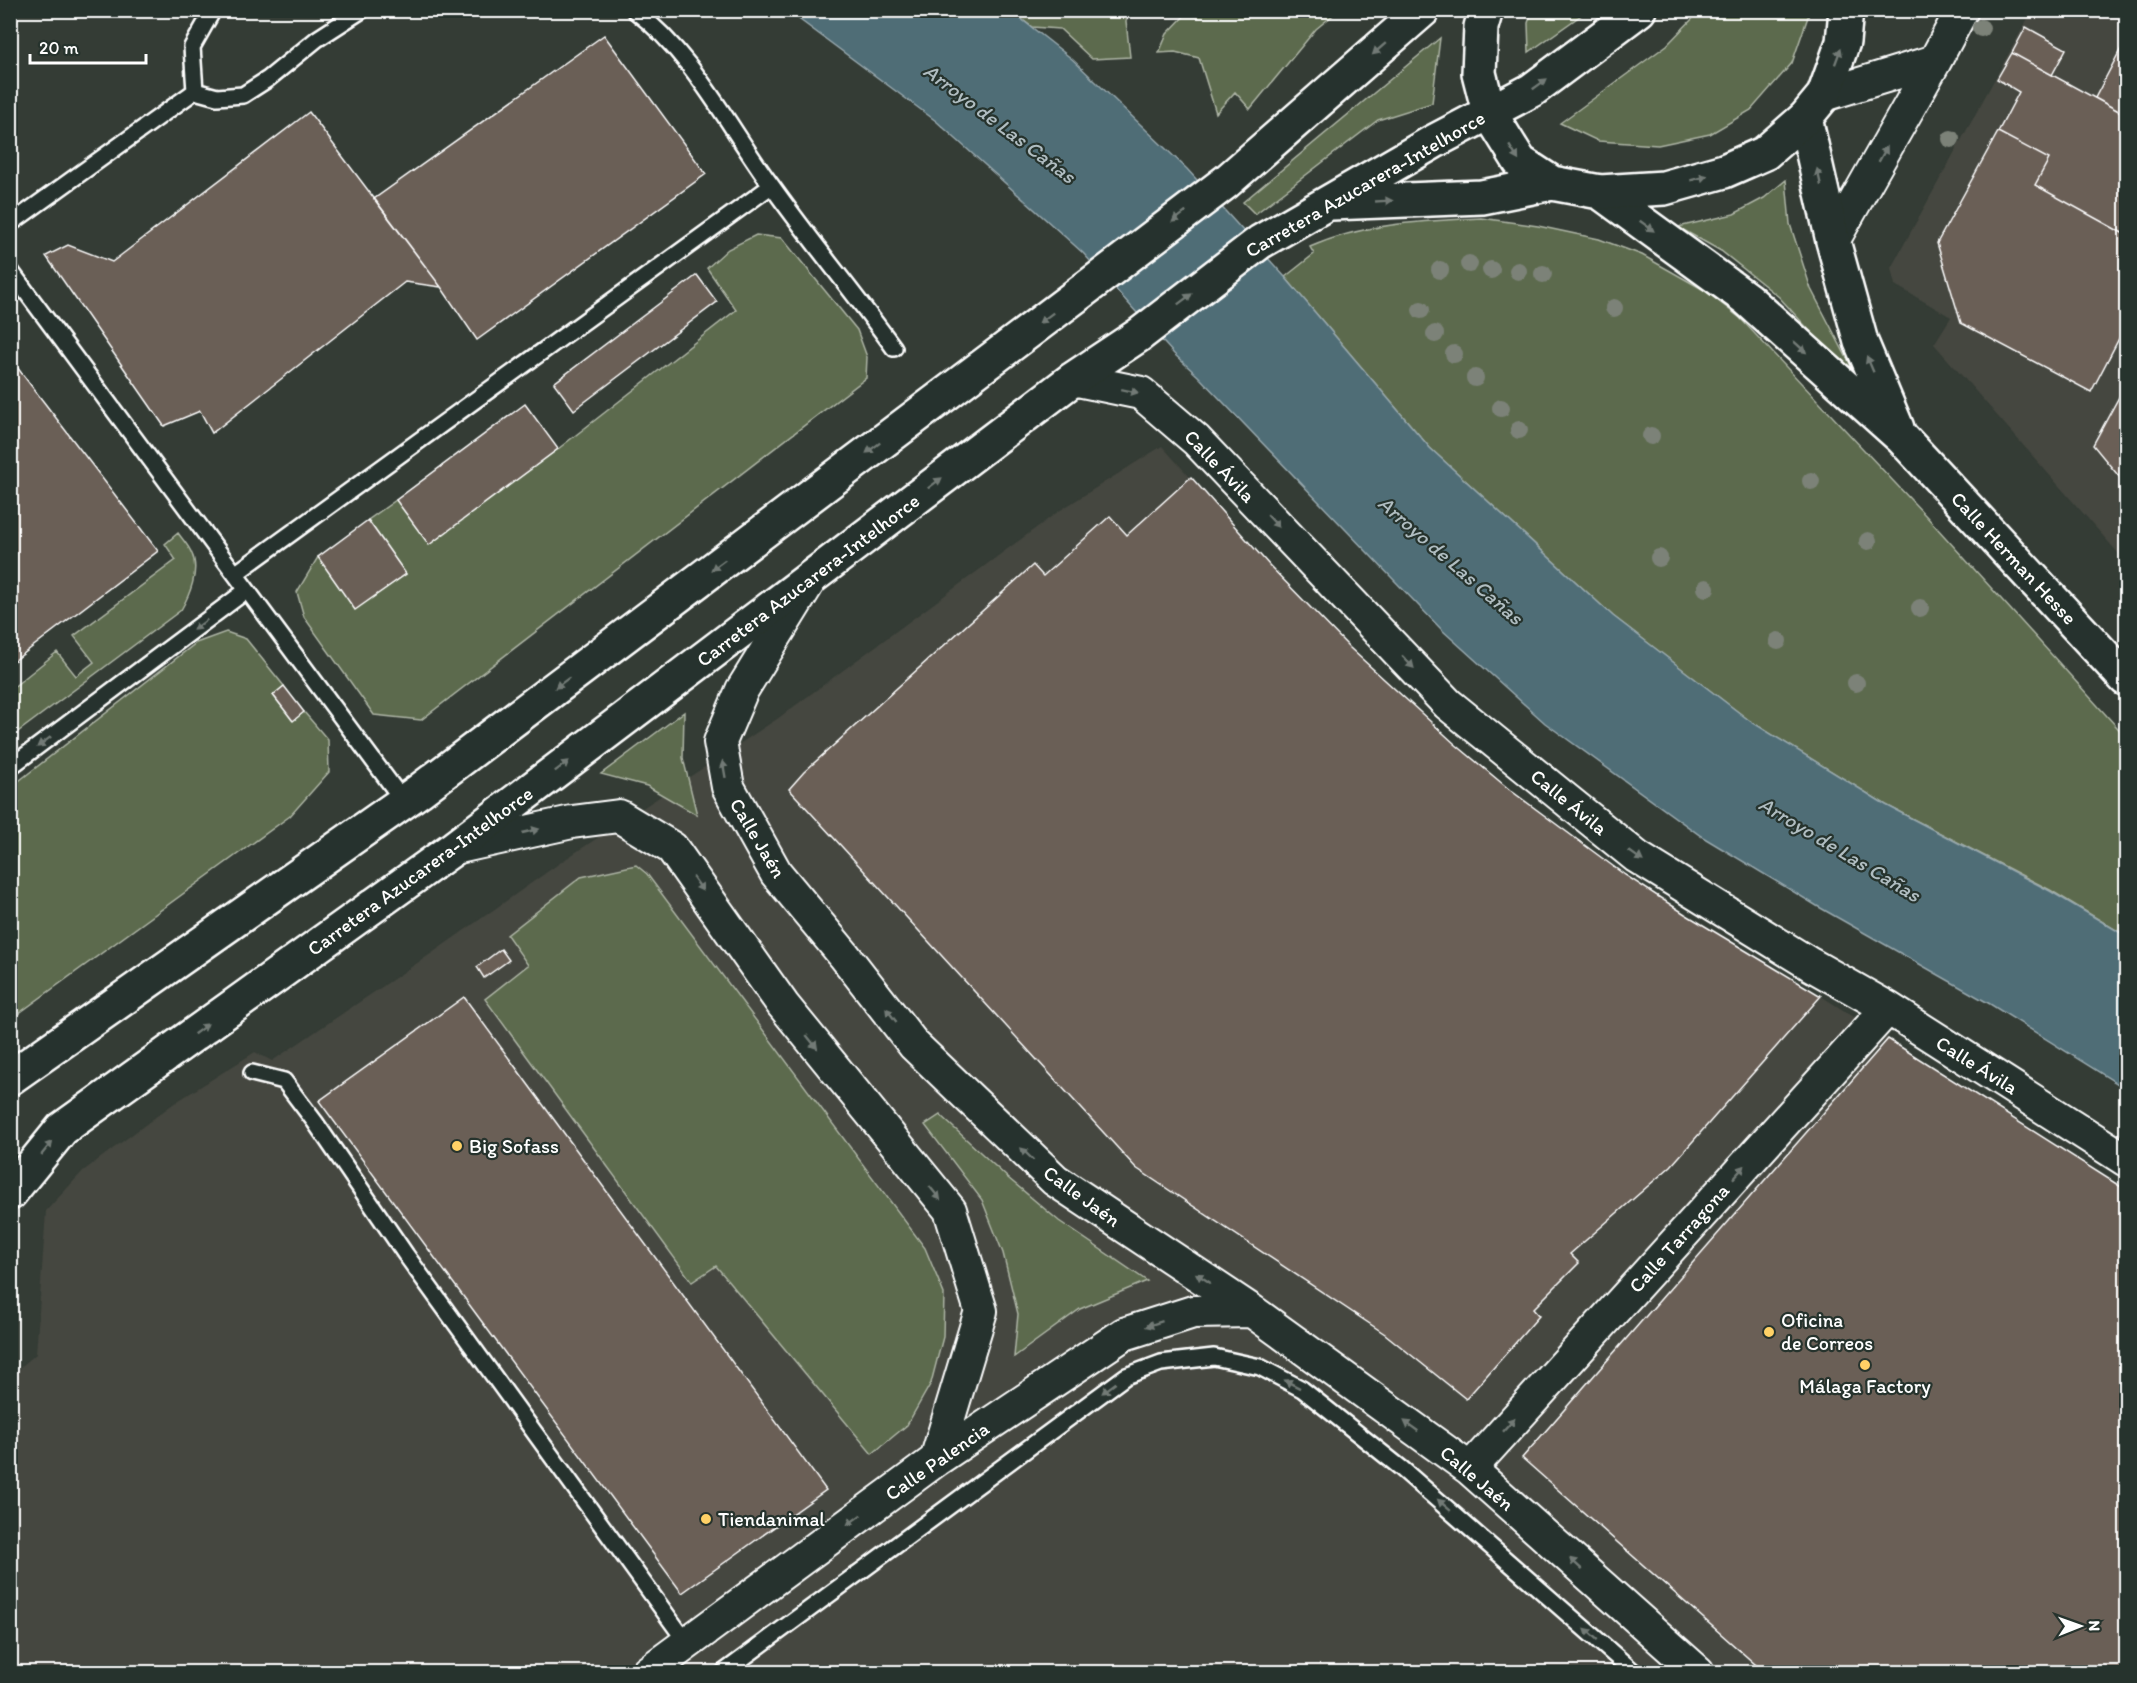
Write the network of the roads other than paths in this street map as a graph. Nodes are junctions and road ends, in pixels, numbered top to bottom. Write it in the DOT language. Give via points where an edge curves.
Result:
graph roads {
  1 [pos="213,10"];
  2 [pos="362,10"];
  3 [pos="634,10"];
  4 [pos="1423,10"];
  5 [pos="1486,10"];
  6 [pos="1639,10"];
  7 [pos="1846,10"];
  8 [pos="1962,10"];
  9 [pos="1935,61"];
  10 [pos="195,91"];
  11 [pos="1815,106"];
  12 [pos="1489,112"];
  13 [pos="1552,183"];
  14 [pos="771,186"];
  15 [pos="1600,192"];
  16 [pos="1326,204"];
  17 [pos="10,224"];
  18 [pos="1833,241"];
  19 [pos="10,270"];
  20 [pos="894,348"];
  21 [pos="1073,379"];
  22 [pos="1902,438"];
  23 [pos="235,574"];
  24 [pos="812,577"];
  25 [pos="247,590"];
  26 [pos="2127,679"];
  27 [pos="10,767"];
  28 [pos="404,802"];
  29 [pos="454,848"];
  30 [pos="1888,1008"];
  31 [pos="252,1073"];
  32 [pos="10,1078"];
  33 [pos="2127,1160"];
  34 [pos="10,1193"];
  35 [pos="1252,1311"];
  36 [pos="936,1460"];
  37 [pos="1470,1469"];
  38 [pos="687,1643"];
  39 [pos="648,1672"];
  40 [pos="724,1672"];
  41 [pos="1634,1672"];
  42 [pos="1698,1672"];
  1 -- 10 [label="lane" via="192,47"];
  2 -- 10 [label="lane" via="243,95 218,97"];
  3 -- 14 [label="lane" via="681,55"];
  4 -- 28 [label="main road, one-way" via="1226,182"];
  5 -- 12 [label="main road" via="1481,27 1479,73"];
  12 -- 6 [label="main road, Carretera Azucarera-Intelhorce, one-way" via="1532,90"];
  11 -- 7 [label="main road, one-way" via="1843,42"];
  8 -- 9 [label="street"];
  9 -- 11 [label="street"];
  18 -- 9 [label="street, one-way"];
  10 -- 17 [label="lane"];
  15 -- 11 [label="main road, one-way" via="1664,188 1724,171 1765,153"];
  18 -- 11 [label="main road, one-way"];
  12 -- 13 [label="main road, one-way" via="1520,162"];
  12 -- 16 [label="main road, Carretera Azucarera-Intelhorce"];
  13 -- 15 [label="main road"];
  16 -- 13 [label="main road, one-way" via="1482,197"];
  14 -- 20 [label="lane"];
  14 -- 23 [label="lane"];
  15 -- 22 [label="main road, one-way" via="1747,299"];
  21 -- 16 [label="main road, Carretera Azucarera-Intelhorce, one-way" via="1260,242"];
  22 -- 18 [label="main road, one-way" via="1861,342"];
  19 -- 23 [label="lane"];
  24 -- 21 [label="main road, Carretera Azucarera-Intelhorce, one-way"];
  21 -- 30 [label="street, Calle Ávila, one-way" via="1142,393 1196,440 1448,704 1637,857"];
  22 -- 26 [label="main road, Calle Herman Hesse"];
  23 -- 25 [label="lane"];
  29 -- 24 [label="main road, Carretera Azucarera-Intelhorce, one-way"];
  35 -- 24 [label="street, Calle Jaén, one-way" via="1055,1180 914,1045 776,873 728,787 720,742 742,690"];
  25 -- 27 [label="lane, one-way"];
  25 -- 28 [label="lane"];
  28 -- 32 [label="main road"];
  34 -- 29 [label="main road, Carretera Azucarera-Intelhorce, one-way" via="62,1129"];
  29 -- 36 [label="street, one-way" via="572,822 619,816 672,848 783,1005 950,1210 981,1311"];
  30 -- 33 [label="street, Calle Ávila"];
  37 -- 30 [label="street, Calle Tarragona, one-way"];
  31 -- 38 [label="lane" via="284,1082 315,1122"];
  35 -- 36 [label="street, Calle Palencia, one-way" via="1193,1312 1124,1334"];
  37 -- 35 [label="street, Calle Jaén, one-way"];
  36 -- 38 [label="street, Calle Palencia, one-way"];
  42 -- 37 [label="street, Calle Jaén, one-way"];
  38 -- 39 [label="street, Calle Palencia"];
  41 -- 40 [label="lane, one-way" via="1401,1468 1302,1389 1260,1367 1214,1357 1161,1363 1126,1376"];
}
